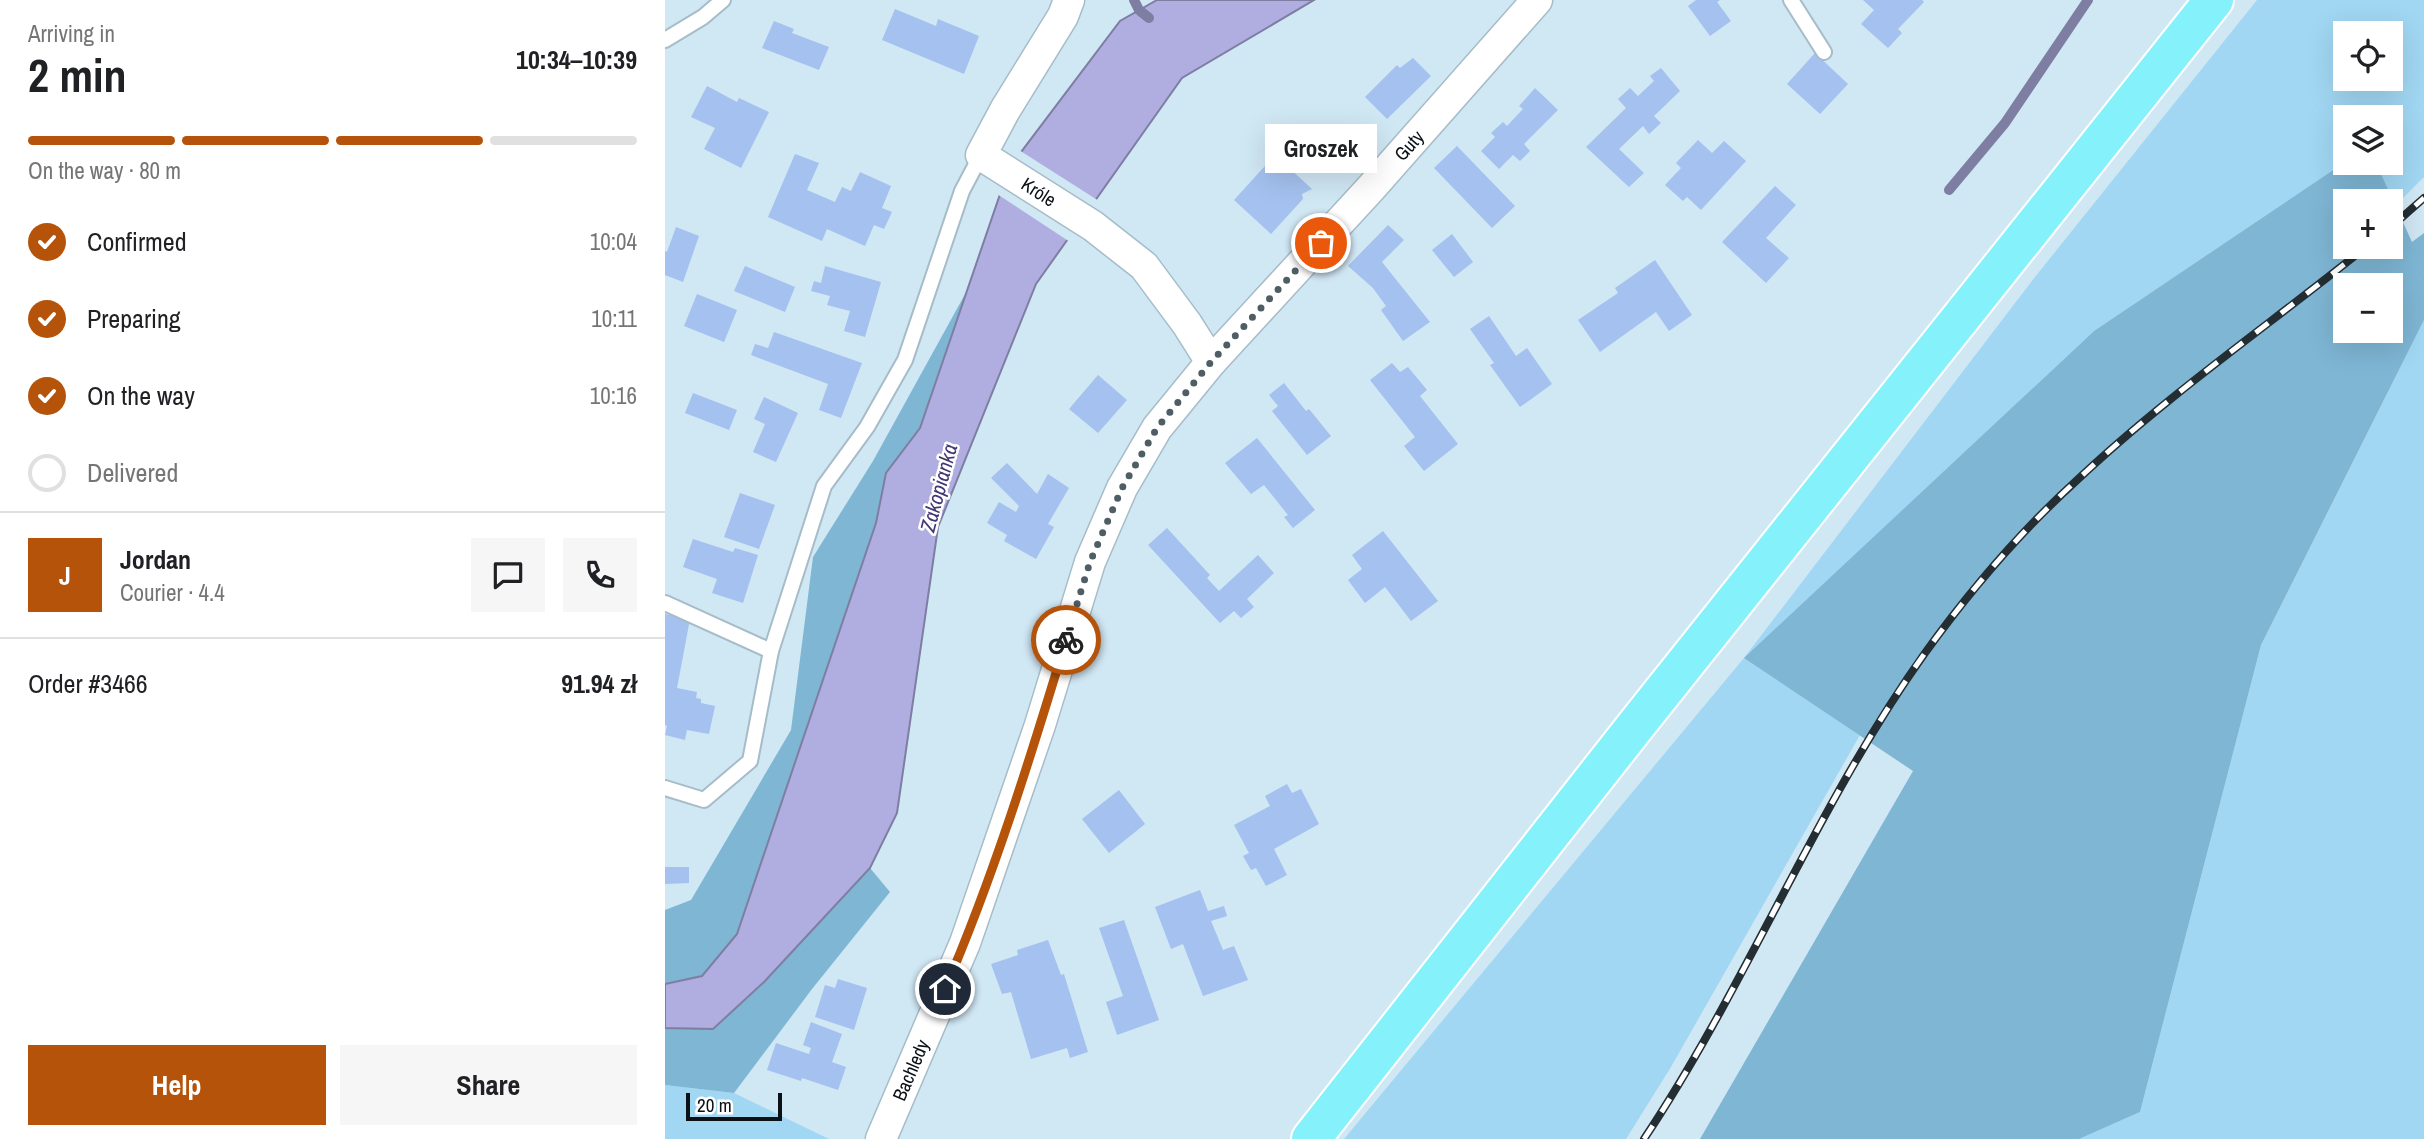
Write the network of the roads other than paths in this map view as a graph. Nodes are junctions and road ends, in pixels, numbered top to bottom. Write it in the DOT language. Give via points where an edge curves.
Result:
graph roads {
  1 [pos="723,0"];
  2 [pos="1069,0"];
  3 [pos="1537,0"];
  4 [pos="1791,0"];
  5 [pos="2214,0"];
  6 [pos="665,40"];
  7 [pos="1824,52"];
  8 [pos="986,158"];
  9 [pos="1211,362"];
  10 [pos="665,603"];
  11 [pos="771,651"];
  12 [pos="1040,725"];
  13 [pos="665,788"];
  14 [pos="881,1139"];
  15 [pos="1311,1139"];
  1 -- 6 [label="lane"];
  2 -- 8 [label="street" via="1005,110"];
  3 -- 9 [label="street, Guty"];
  4 -- 7 [label="lane"];
  5 -- 15 [label="main road"];
  8 -- 9 [label="street, Króle" via="1093,226 1144,266"];
  8 -- 11 [label="lane" via="962,191 905,360 867,427 824,486"];
  9 -- 12 [label="street, Guty" via="1157,428 1122,488 1090,562"];
  10 -- 11 [label="lane"];
  11 -- 13 [label="lane" via="750,761 704,800"];
  12 -- 14 [label="street, Bachledy" via="965,943"];
}
